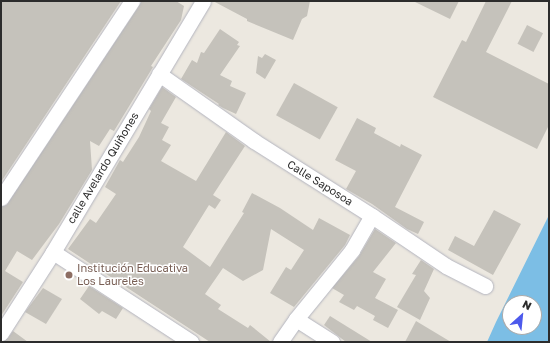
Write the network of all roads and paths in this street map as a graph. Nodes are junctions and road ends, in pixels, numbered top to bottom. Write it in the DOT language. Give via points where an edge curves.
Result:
graph roads {
  1 [pos="132,1"];
  2 [pos="203,1"];
  3 [pos="159,74"];
  4 [pos="1,198"];
  5 [pos="372,216"];
  6 [pos="52,252"];
  7 [pos="484,286"];
  8 [pos="296,319"];
  9 [pos="1,333"];
  10 [pos="191,342"];
  11 [pos="280,342"];
  12 [pos="332,342"];
  1 -- 4 [label="street"];
  2 -- 3 [label="street, calle Avelardo Quiñones"];
  3 -- 5 [label="street, Calle Saposoa" via="254,140"];
  3 -- 6 [label="street, calle Avelardo Quiñones"];
  5 -- 7 [label="street, Calle Saposoa" via="446,266"];
  5 -- 8 [label="street" via="352,250"];
  6 -- 9 [label="street, calle Avelardo Quiñones"];
  6 -- 10 [label="street"];
  8 -- 11 [label="street"];
  8 -- 12 [label="street"];
}
